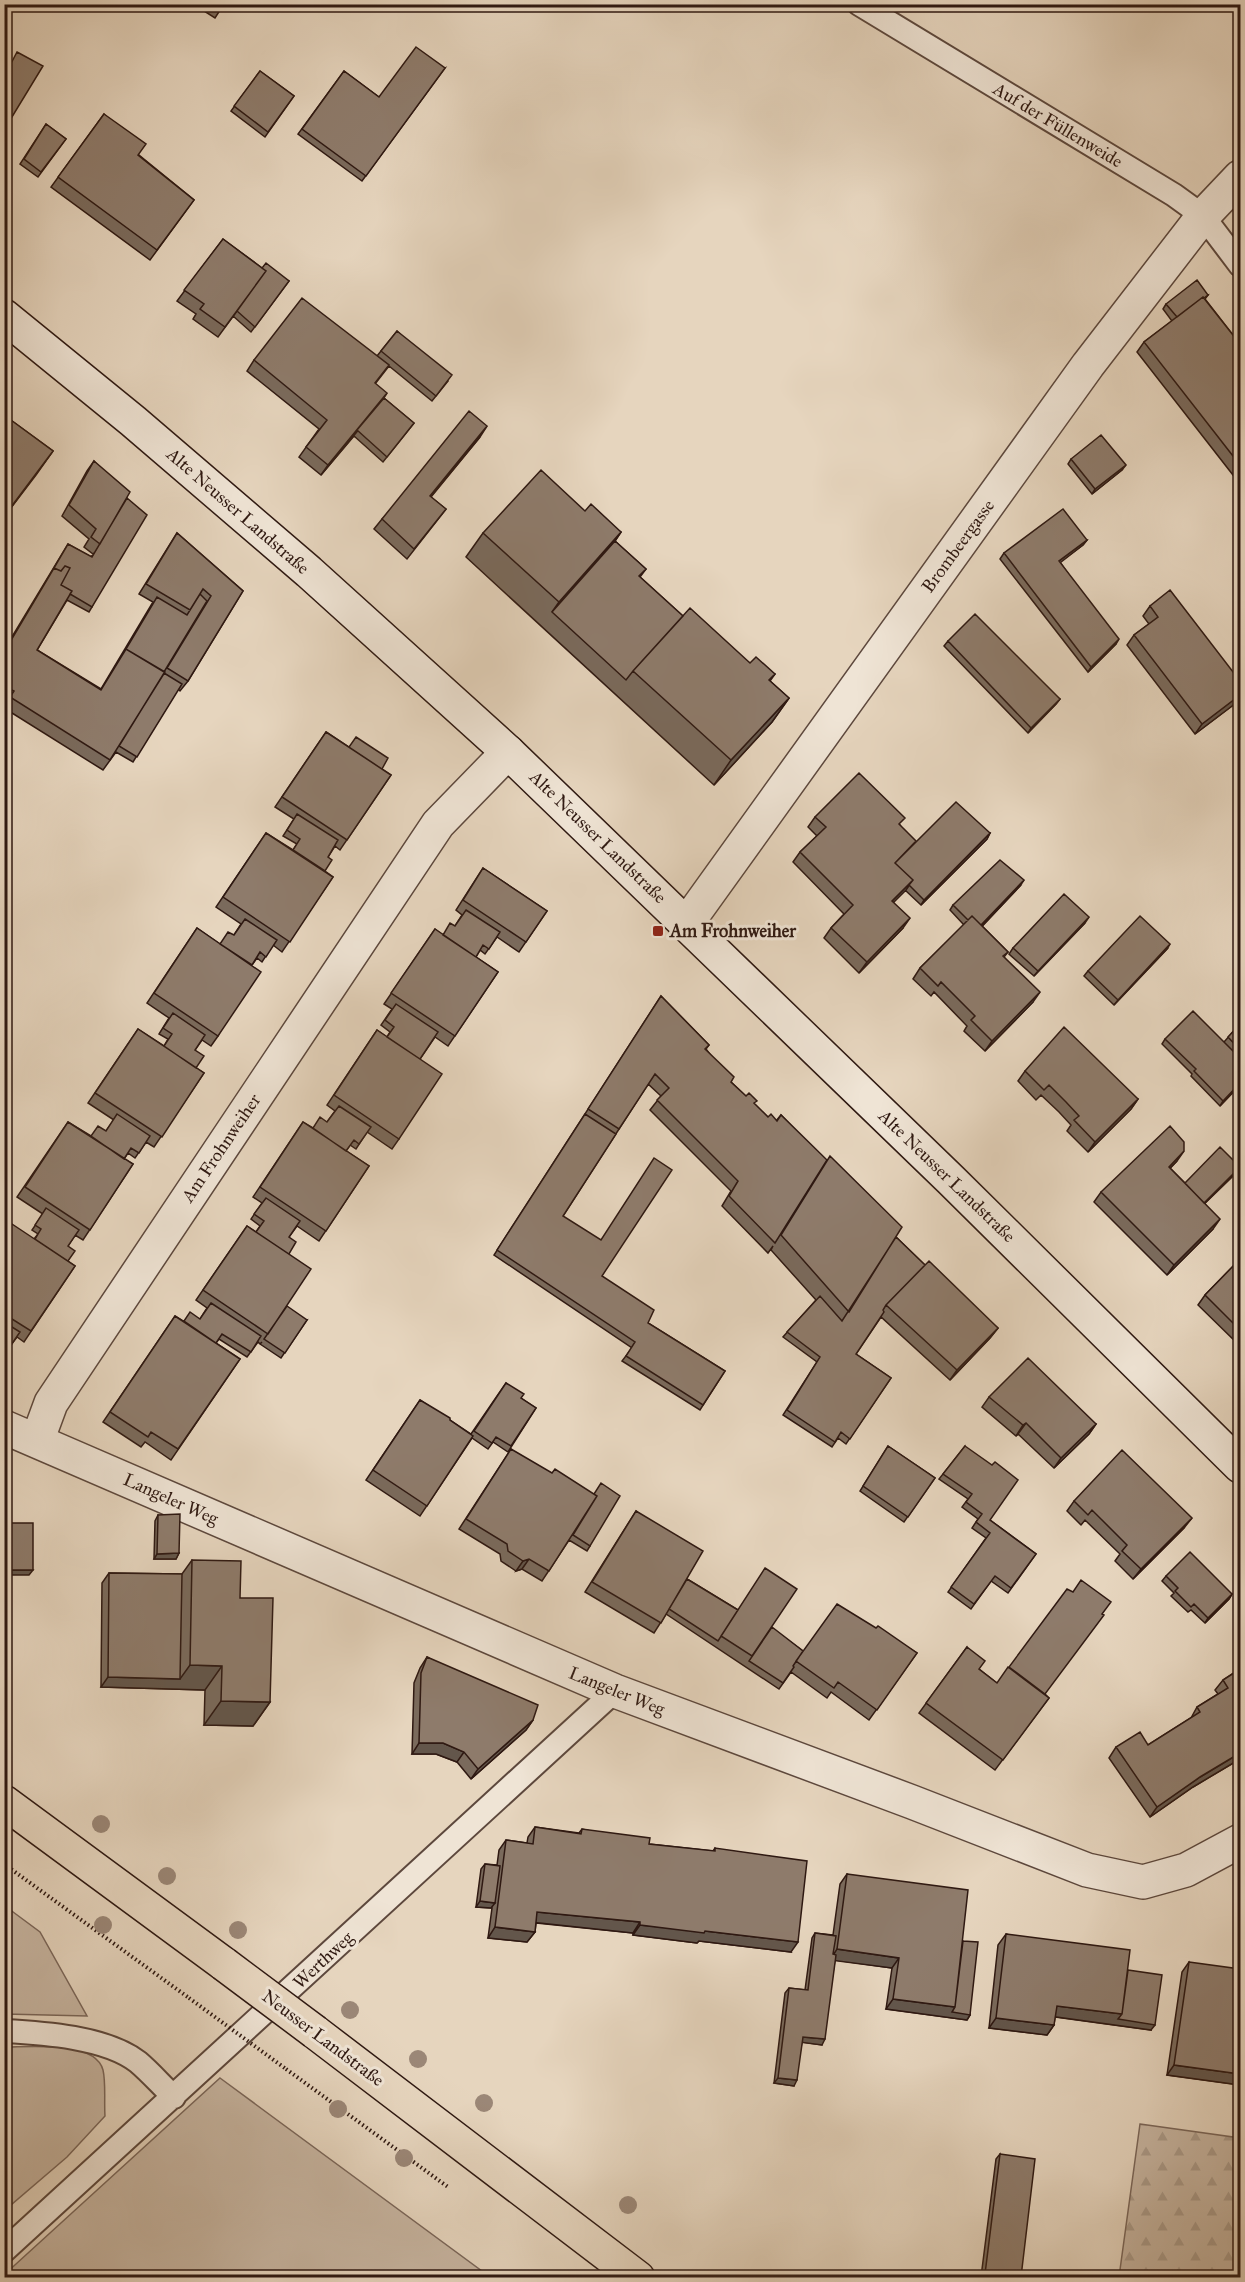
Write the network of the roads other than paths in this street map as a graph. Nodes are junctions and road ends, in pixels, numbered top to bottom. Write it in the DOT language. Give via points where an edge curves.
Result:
graph roads {
  1 [pos="859,4"];
  2 [pos="1240,177"];
  3 [pos="1203,216"];
  4 [pos="1240,265"];
  5 [pos="4,315"];
  6 [pos="508,752"];
  7 [pos="687,923"];
  8 [pos="4,1427"];
  9 [pos="37,1441"];
  10 [pos="1240,1465"];
  11 [pos="615,1691"];
  12 [pos="4,1802"];
  13 [pos="1240,1841"];
  14 [pos="4,2031"];
  15 [pos="174,2097"];
  16 [pos="4,2251"];
  17 [pos="638,2277"];
  1 -- 3 [label="lane, Auf der Füllenweide"];
  2 -- 3 [label="street, Brombeergasse"];
  3 -- 4 [label="lane, Auf der Füllenweide"];
  3 -- 7 [label="street, Brombeergasse" via="1088,365"];
  5 -- 6 [label="street, Alte Neusser Landstraße" via="301,564"];
  6 -- 7 [label="street, Alte Neusser Landstraße"];
  6 -- 9 [label="street, Am Frohnweiher" via="438,824 51,1403"];
  7 -- 10 [label="street, Alte Neusser Landstraße"];
  8 -- 9 [label="street, Langeler Weg"];
  9 -- 11 [label="street, Langeler Weg"];
  11 -- 13 [label="street, Langeler Weg" via="1087,1870 1143,1882 1186,1870"];
  11 -- 15 [label="lane, Werthweg"];
  12 -- 17 [label="main road, Neusser Landstraße, bridge"];
  14 -- 15 [label="lane" via="62,2035 106,2047 136,2061"];
  15 -- 16 [label="lane, Werthweg"];
}
